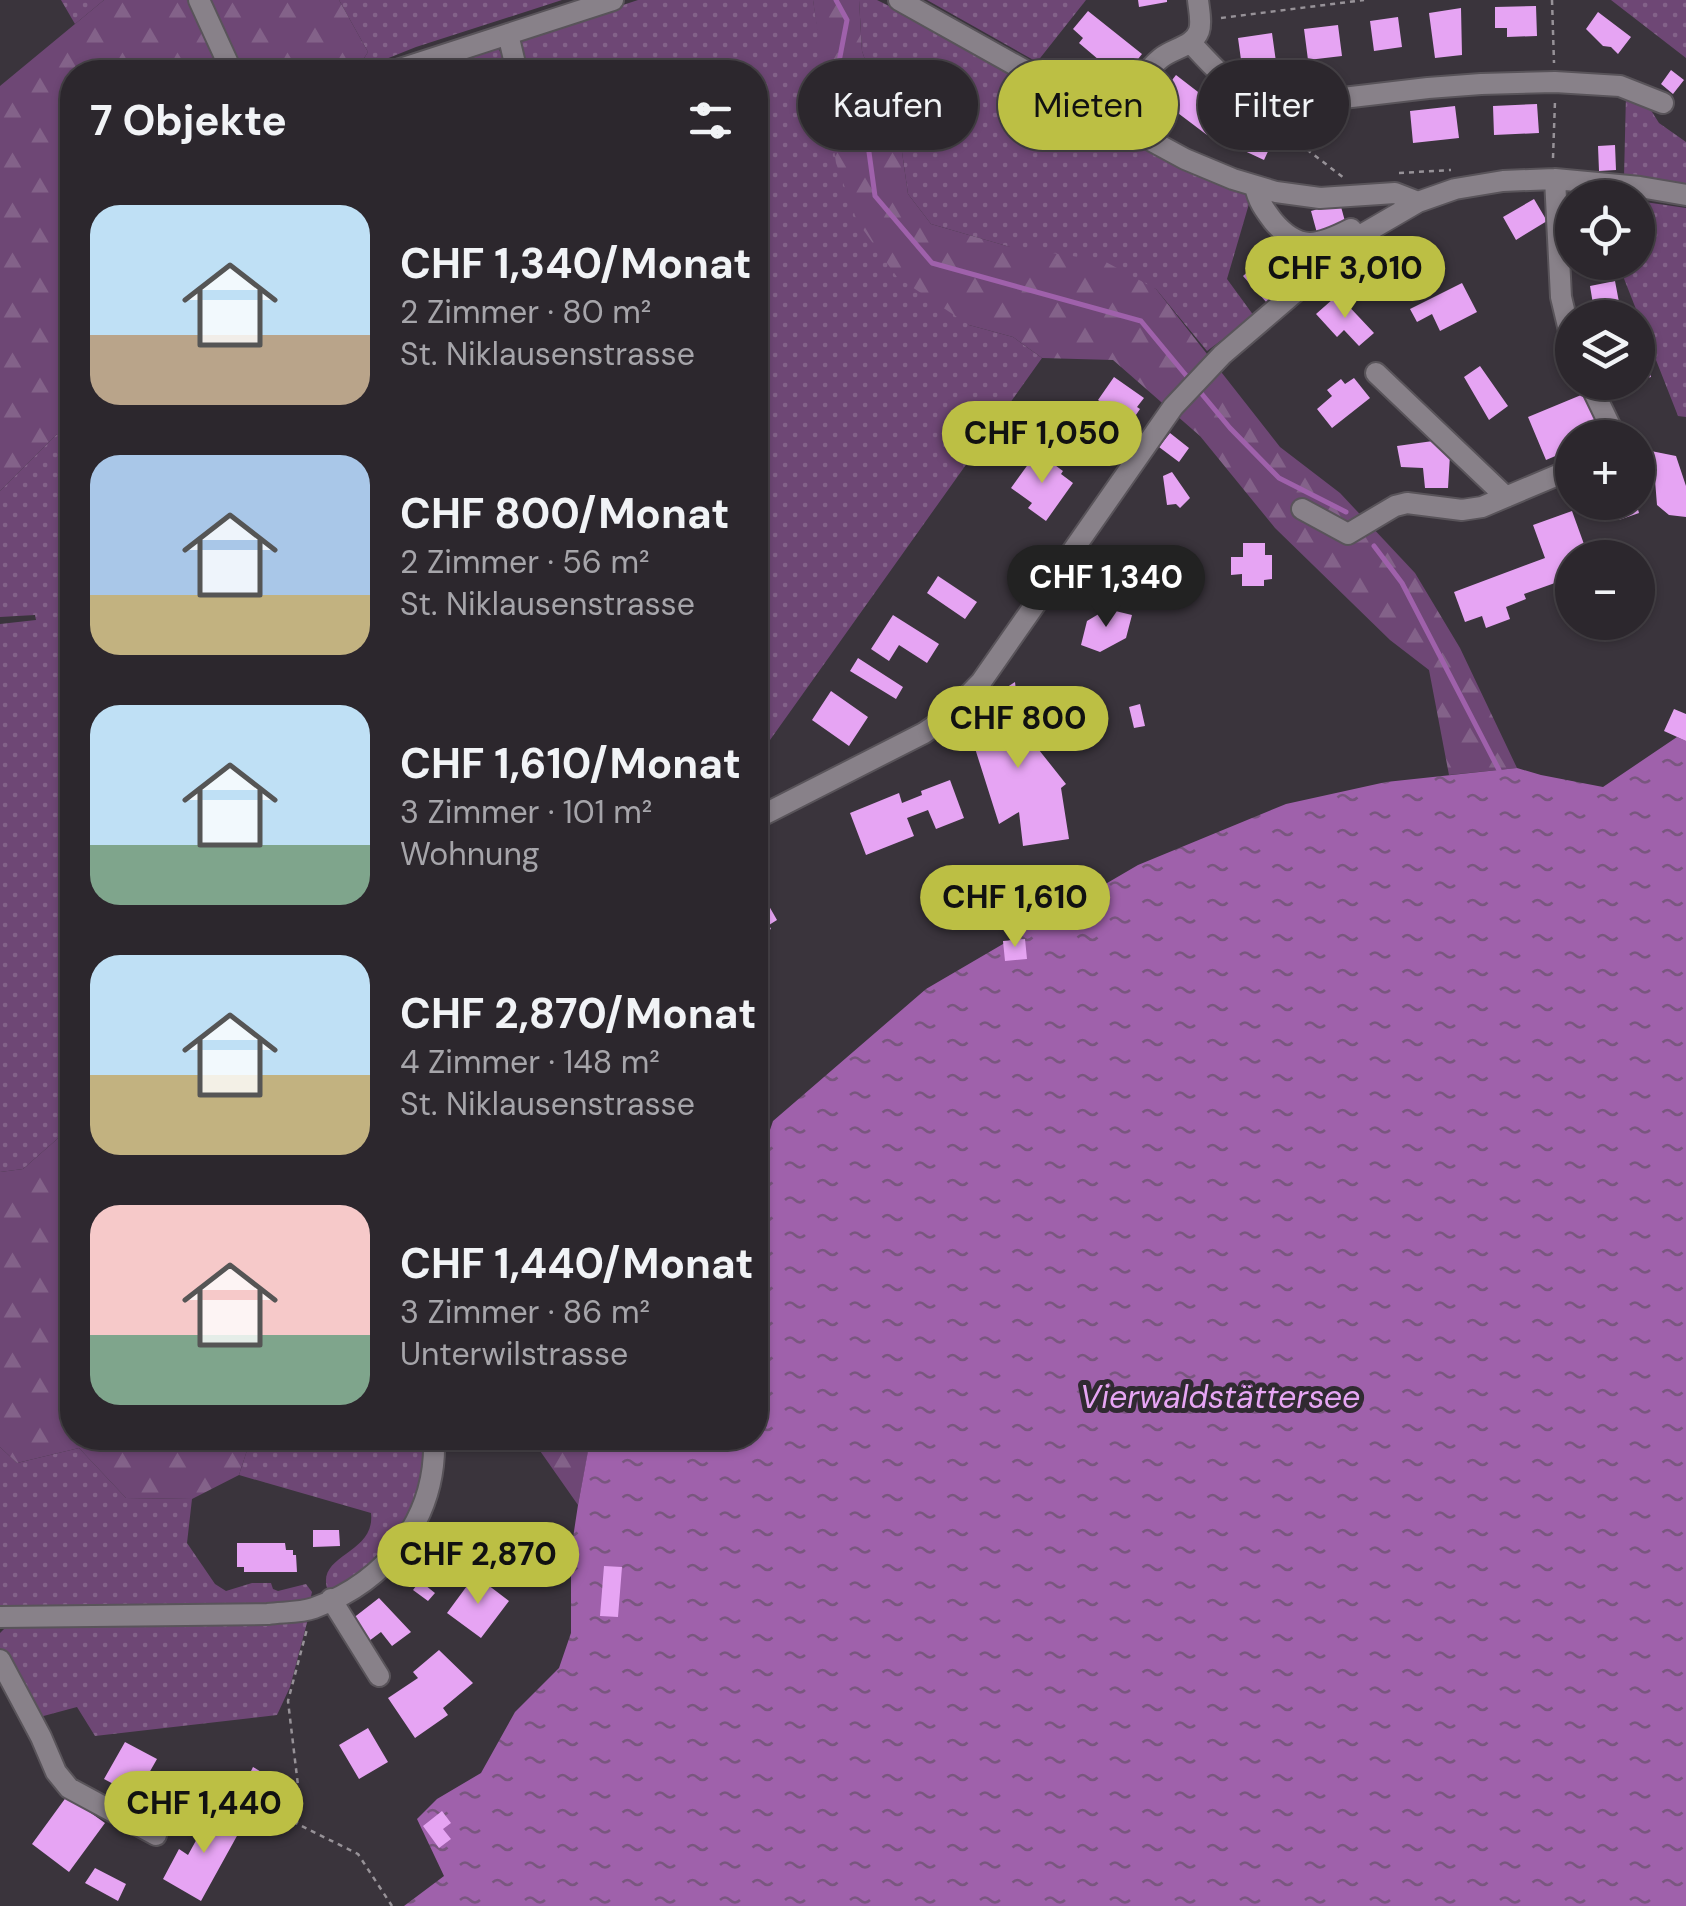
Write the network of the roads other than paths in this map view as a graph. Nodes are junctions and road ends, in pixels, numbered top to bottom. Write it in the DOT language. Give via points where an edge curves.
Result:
graph roads {
  1 [pos="199,0"];
  2 [pos="613,0"];
  3 [pos="899,0"];
  4 [pos="1198,0"];
  5 [pos="508,34"];
  6 [pos="1191,43"];
  7 [pos="226,60"];
  8 [pos="427,60"];
  9 [pos="513,60"];
  10 [pos="1005,60"];
  11 [pos="1158,60"];
  12 [pos="1663,103"];
  13 [pos="1168,150"];
  14 [pos="1554,179"];
  15 [pos="1255,186"];
  16 [pos="1686,195"];
  17 [pos="1418,202"];
  18 [pos="1358,238"];
  19 [pos="1562,300"];
  20 [pos="1376,373"];
  21 [pos="1555,476"];
  22 [pos="1506,497"];
  23 [pos="1302,508"];
  24 [pos="768,812"];
  25 [pos="434,1450"];
  26 [pos="331,1600"];
  27 [pos="0,1617"];
  28 [pos="0,1660"];
  29 [pos="379,1676"];
  30 [pos="156,1834"];
  1 -- 7 [label="street"];
  2 -- 5 [label="street"];
  3 -- 10 [label="street"];
  4 -- 6 [label="street" via="1198,32"];
  5 -- 8 [label="street"];
  5 -- 9 [label="street"];
  6 -- 11 [label="street"];
  6 -- 12 [label="street" via="1243,92 1275,106 1555,82 1620,86"];
  13 -- 15 [label="street"];
  14 -- 16 [label="street"];
  14 -- 17 [label="street" via="1479,184"];
  14 -- 19 [label="street"];
  15 -- 17 [label="street" via="1320,198 1395,193"];
  15 -- 18 [label="street" via="1264,209 1297,242 1351,230"];
  17 -- 18 [label="street"];
  18 -- 24 [label="street" via="1173,407 981,682 954,710 924,733"];
  20 -- 22 [label="street"];
  21 -- 22 [label="street"];
  22 -- 23 [label="street" via="1462,510 1406,503 1348,534"];
  25 -- 26 [label="street" via="426,1501 411,1533 369,1578"];
  26 -- 27 [label="street" via="268,1614"];
  26 -- 29 [label="street"];
  28 -- 30 [label="street" via="70,1788"];
}
